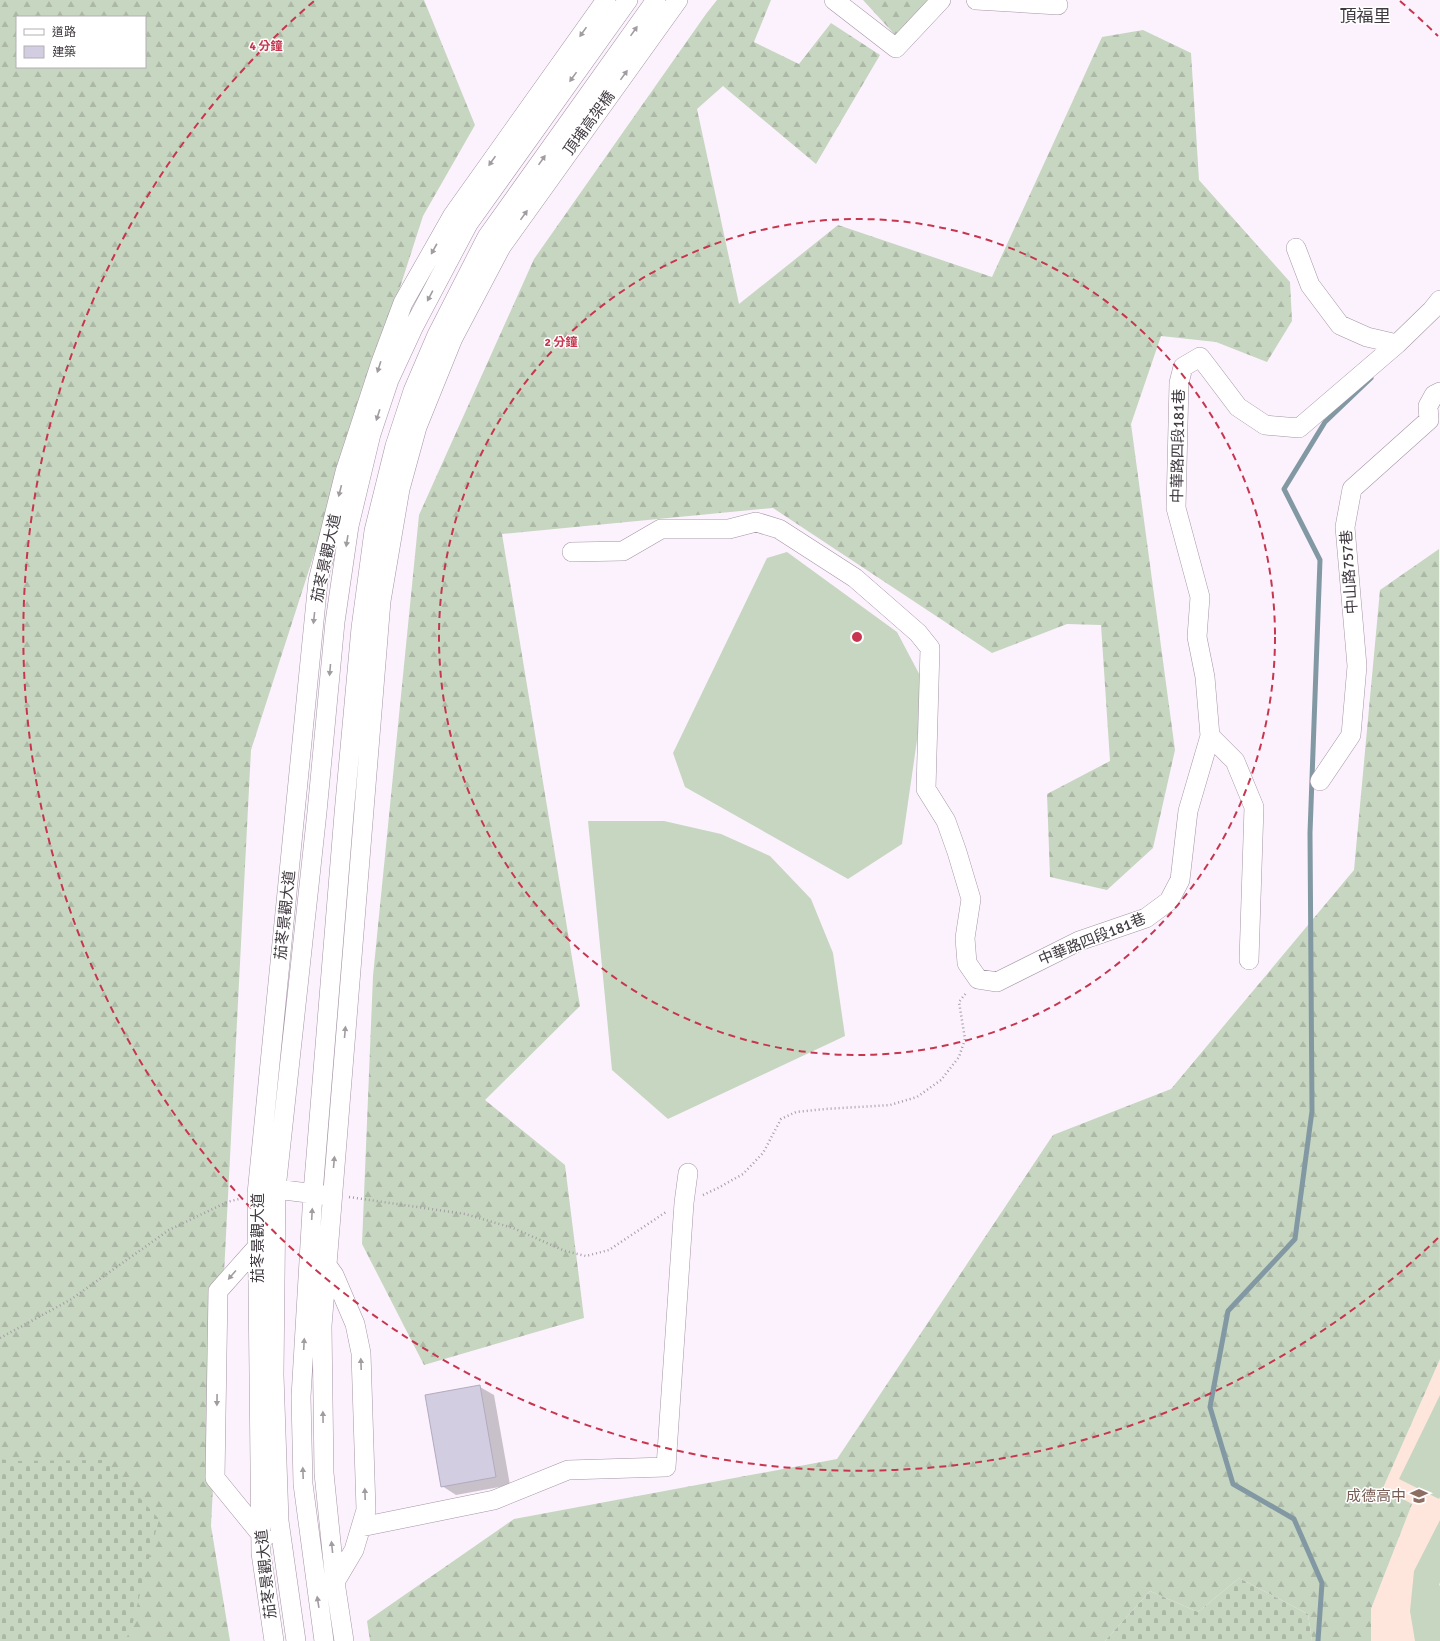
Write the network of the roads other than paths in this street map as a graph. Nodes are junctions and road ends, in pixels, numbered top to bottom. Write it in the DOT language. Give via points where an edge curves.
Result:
graph roads {
  1 [pos="606,0"];
  2 [pos="628,0"];
  3 [pos="656,0"];
  4 [pos="678,0"];
  5 [pos="834,0"];
  6 [pos="942,0"];
  7 [pos="976,0"];
  8 [pos="1058,4"];
  9 [pos="460,220"];
  10 [pos="494,242"];
  11 [pos="1296,248"];
  12 [pos="1440,300"];
  13 [pos="1397,344"];
  14 [pos="1440,392"];
  15 [pos="572,552"];
  16 [pos="1210,736"];
  17 [pos="1320,781"];
  18 [pos="1249,960"];
  19 [pos="688,1173"];
  20 [pos="276,1189"];
  21 [pos="313,1193"];
  22 [pos="257,1194"];
  23 [pos="332,1195"];
  24 [pos="258,1246"];
  25 [pos="326,1264"];
  26 [pos="361,1527"];
  27 [pos="261,1534"];
  28 [pos="285,1558"];
  29 [pos="335,1582"];
  30 [pos="274,1641"];
  31 [pos="296,1641"];
  32 [pos="324,1641"];
  33 [pos="344,1641"];
  1 -- 9 [label="street, one-way"];
  2 -- 9 [label="street, one-way"];
  10 -- 3 [label="street, 頂埔高架橋, one-way"];
  10 -- 4 [label="street, 頂埔高架橋, one-way"];
  5 -- 6 [label="street" via="896,48"];
  7 -- 8 [label="street"];
  9 -- 20 [label="street, 茄苳景觀大道, one-way" via="389,380 371,434 349,526 335,622"];
  9 -- 22 [label="street, 茄苳景觀大道, one-way" via="403,303 345,472 318,581"];
  10 -- 21 [label="street" via="437,335 413,391 395,446 374,531 361,628"];
  23 -- 10 [label="street, one-way" via="381,601 400,489 417,427"];
  11 -- 13 [label="street" via="1310,285 1340,325 1366,338"];
  12 -- 13 [label="street, 中華路四段181巷"];
  13 -- 16 [label="street, 中華路四段181巷" via="1299,428 1265,425 1238,407 1200,357 1183,367 1179,383 1176,508 1200,597 1196,637 1205,677"];
  14 -- 17 [label="street, 中山路757巷" via="1434,394 1428,406 1429,420 1352,489 1345,527 1357,666 1351,736"];
  15 -- 16 [label="street, 中華路四段181巷" via="623,551 661,529 728,529 756,522 779,529 855,578 918,633 930,648 926,789 946,821 971,899 965,938 967,963 978,979 996,982 1079,941 1146,918 1169,901 1180,880 1188,811"];
  16 -- 18 [label="street" via="1235,761 1254,807"];
  19 -- 26 [label="street" via="666,1466 568,1470 494,1500"];
  20 -- 21 [label="street"];
  20 -- 22 [label="street"];
  20 -- 28 [label="street, 茄苳景觀大道" via="274,1375 280,1521"];
  21 -- 23 [label="street"];
  32 -- 21 [label="street, one-way" via="304,1484 301,1405"];
  22 -- 24 [label="street, 茄苳景觀大道"];
  23 -- 25 [label="street"];
  24 -- 27 [label="street, 茄苳景觀大道"];
  24 -- 27 [label="street, one-way" via="218,1290 216,1478"];
  26 -- 25 [label="street, one-way" via="366,1510 361,1353 355,1324 334,1275"];
  29 -- 25 [label="street, one-way" via="324,1473 322,1326"];
  26 -- 29 [label="street" via="354,1550"];
  27 -- 28 [label="street"];
  27 -- 30 [label="street, 茄苳景觀大道" via="261,1553"];
  28 -- 31 [label="street, 茄苳景觀大道"];
  29 -- 33 [label="street"];
}
